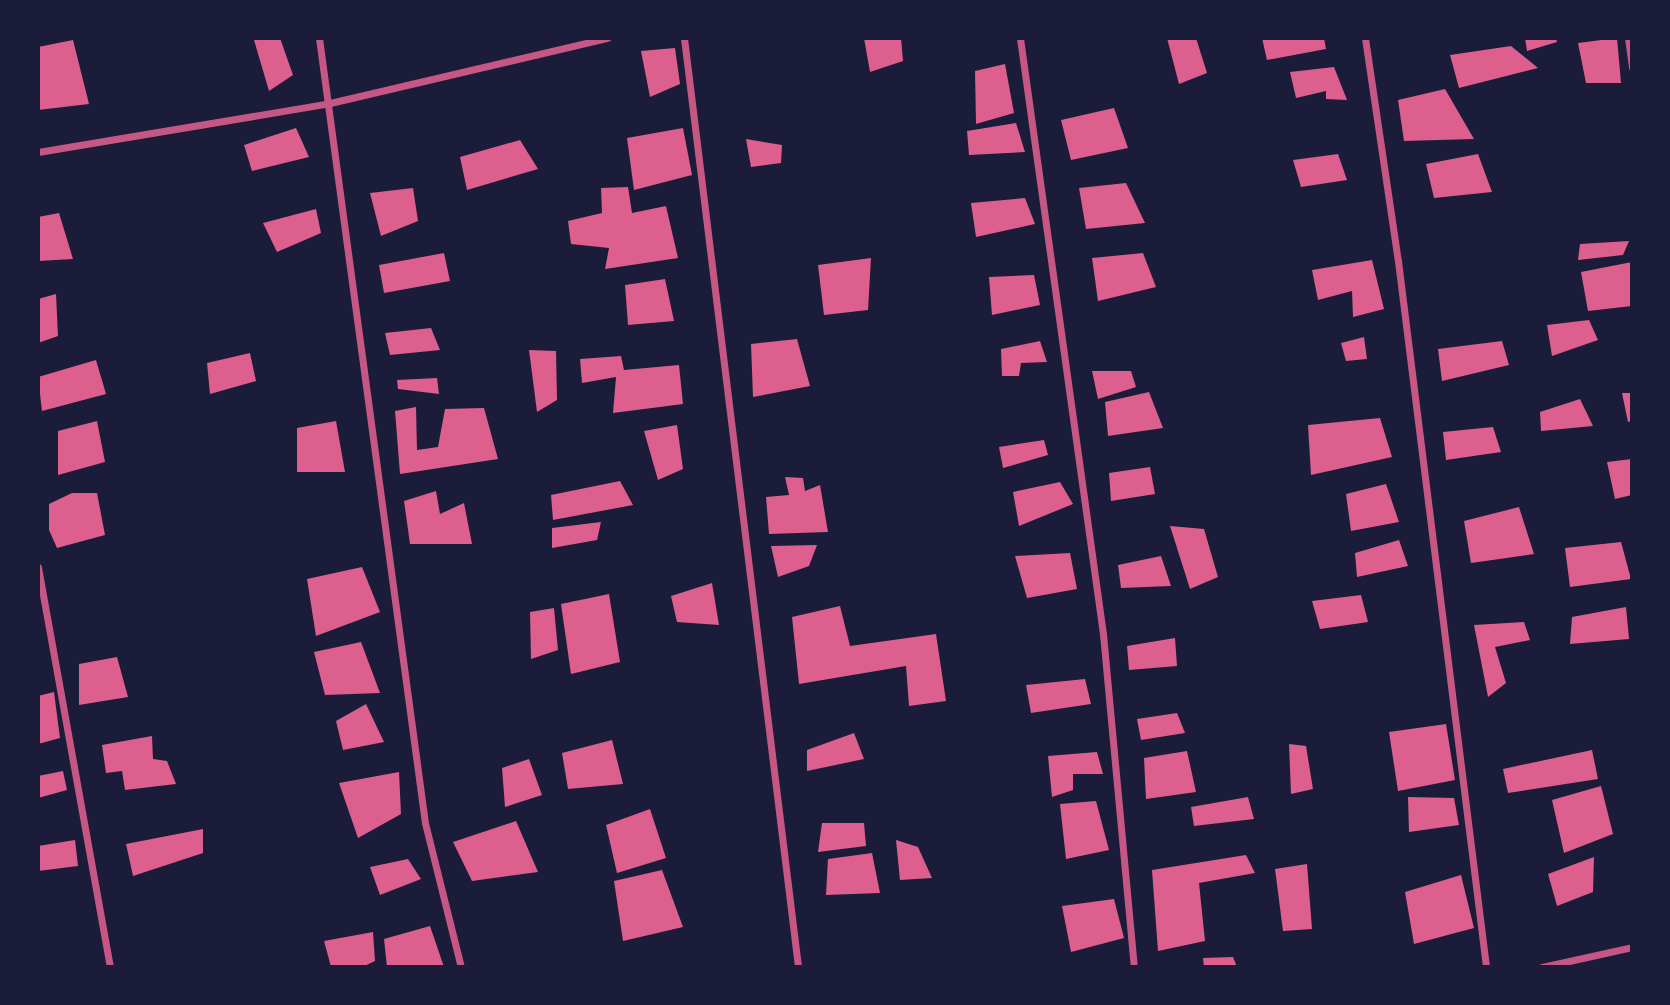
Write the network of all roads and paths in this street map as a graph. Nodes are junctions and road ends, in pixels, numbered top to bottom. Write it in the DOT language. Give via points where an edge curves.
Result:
graph roads {
  1 [pos="319,38"];
  2 [pos="607,38"];
  3 [pos="684,38"];
  4 [pos="1020,38"];
  5 [pos="1365,38"];
  6 [pos="1628,38"];
  7 [pos="1632,68"];
  8 [pos="330,103"];
  9 [pos="38,152"];
  10 [pos="38,567"];
  11 [pos="1632,947"];
  12 [pos="110,967"];
  13 [pos="461,967"];
  14 [pos="798,967"];
  15 [pos="1134,967"];
  16 [pos="1486,967"];
  17 [pos="1542,967"];
  1 -- 8 [label="street"];
  2 -- 8 [label="street"];
  3 -- 14 [label="street"];
  4 -- 15 [label="street" via="1103,634"];
  5 -- 16 [label="street" via="1398,261"];
  6 -- 7 [label="street"];
  8 -- 9 [label="street"];
  8 -- 13 [label="street" via="425,823"];
  10 -- 12 [label="street"];
  11 -- 17 [label="street"];
}
